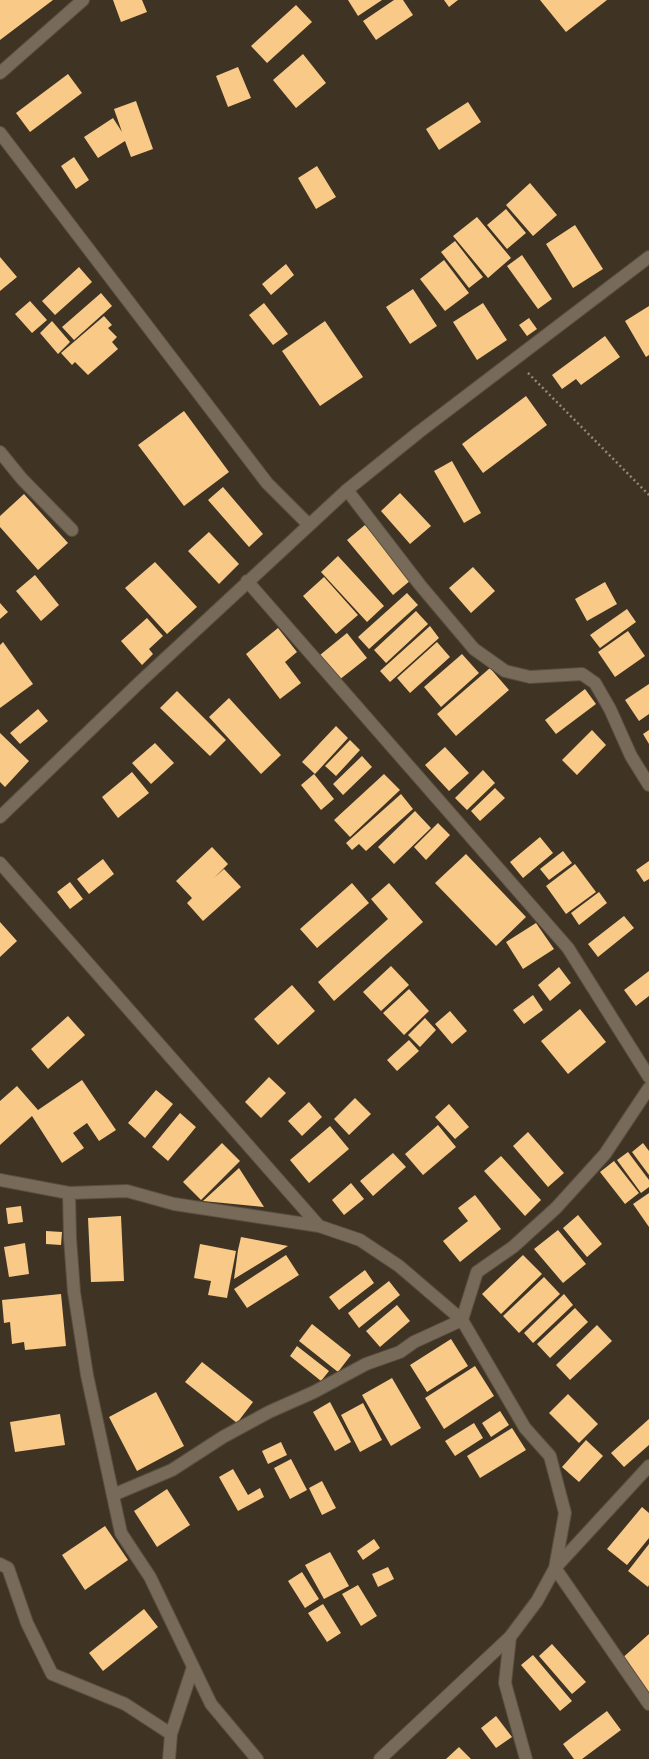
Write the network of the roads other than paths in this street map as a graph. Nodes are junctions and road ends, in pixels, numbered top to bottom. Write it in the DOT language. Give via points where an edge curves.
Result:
graph roads {
  1 [pos="83,0"];
  2 [pos="0,73"];
  3 [pos="0,133"];
  4 [pos="649,257"];
  5 [pos="0,452"];
  6 [pos="347,490"];
  7 [pos="308,524"];
  8 [pos="72,530"];
  9 [pos="247,581"];
  10 [pos="649,785"];
  11 [pos="0,817"];
  12 [pos="0,863"];
  13 [pos="649,1077"];
  14 [pos="649,1088"];
  15 [pos="0,1180"];
  16 [pos="69,1193"];
  17 [pos="319,1226"];
  18 [pos="462,1320"];
  19 [pos="649,1466"];
  20 [pos="113,1495"];
  21 [pos="0,1564"];
  22 [pos="555,1568"];
  23 [pos="510,1637"];
  24 [pos="193,1667"];
  25 [pos="649,1704"];
  26 [pos="171,1734"];
  27 [pos="169,1759"];
  28 [pos="257,1759"];
  29 [pos="380,1759"];
  30 [pos="526,1759"];
  1 -- 2 [label="street"];
  3 -- 7 [label="street" via="267,483"];
  4 -- 6 [label="street"];
  5 -- 8 [label="street" via="22,479"];
  6 -- 7 [label="street"];
  6 -- 10 [label="street" via="420,586 474,649 505,671 530,677 582,674 595,683 631,756"];
  7 -- 9 [label="street"];
  9 -- 11 [label="street"];
  9 -- 13 [label="street" via="568,948"];
  12 -- 17 [label="street"];
  14 -- 18 [label="street" via="605,1154 556,1208 513,1247 477,1272"];
  15 -- 16 [label="street"];
  16 -- 17 [label="street" via="127,1191 174,1204"];
  16 -- 20 [label="street" via="74,1292 87,1375"];
  17 -- 18 [label="street" via="360,1240 399,1266"];
  18 -- 20 [label="street" via="414,1342 400,1352 366,1364 314,1392 269,1412 172,1470"];
  18 -- 22 [label="street" via="525,1428 550,1456 565,1513"];
  19 -- 22 [label="street"];
  20 -- 24 [label="street" via="121,1533 150,1578"];
  21 -- 26 [label="street" via="8,1568 27,1622 52,1674 125,1704"];
  22 -- 23 [label="street" via="537,1602"];
  22 -- 25 [label="street"];
  23 -- 29 [label="street"];
  23 -- 30 [label="street" via="505,1683"];
  24 -- 26 [label="street"];
  24 -- 28 [label="street" via="211,1704"];
  26 -- 27 [label="street"];
}
